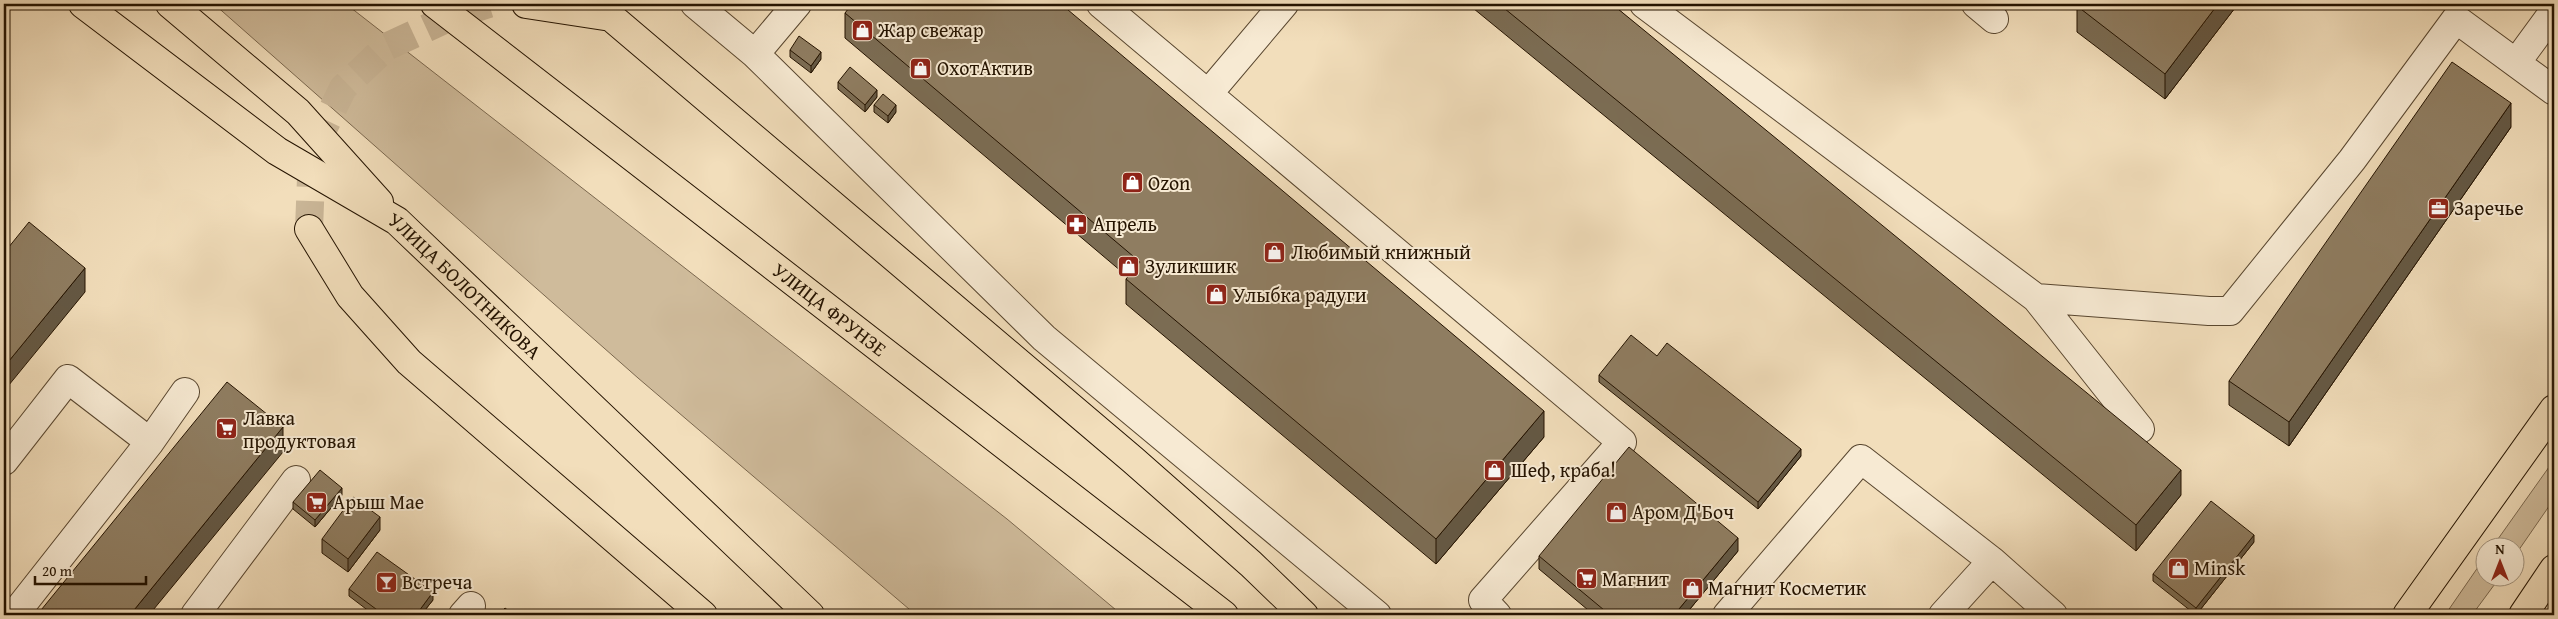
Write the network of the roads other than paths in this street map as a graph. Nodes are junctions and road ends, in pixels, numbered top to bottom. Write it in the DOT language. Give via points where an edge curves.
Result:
graph roads {
  1 [pos="83,4"];
  2 [pos="170,4"];
  3 [pos="435,4"];
  4 [pos="526,4"];
  5 [pos="695,4"];
  6 [pos="797,4"];
  7 [pos="1101,4"];
  8 [pos="1284,4"];
  9 [pos="1644,4"];
  10 [pos="2554,11"];
  11 [pos="755,54"];
  12 [pos="2516,63"];
  13 [pos="2554,91"];
  14 [pos="1208,94"];
  15 [pos="397,221"];
  16 [pos="309,229"];
  17 [pos="2036,298"];
  18 [pos="185,392"];
  19 [pos="2554,409"];
  20 [pos="2140,429"];
  21 [pos="150,442"];
  22 [pos="4,461"];
  23 [pos="296,480"];
  24 [pos="1992,561"];
  25 [pos="2554,569"];
  26 [pos="14,615"];
  27 [pos="194,615"];
  28 [pos="702,615"];
  29 [pos="810,615"];
  30 [pos="1224,615"];
  31 [pos="1304,615"];
  32 [pos="1377,615"];
  33 [pos="1497,615"];
  34 [pos="1727,615"];
  35 [pos="1943,615"];
  36 [pos="2053,615"];
  37 [pos="2407,615"];
  38 [pos="2522,615"];
  1 -- 15 [label="main road, УЛИЦА БОЛОТНИКОВА" via="277,151"];
  2 -- 15 [label="main road" via="298,112"];
  3 -- 30 [label="main road, УЛИЦА ФРУНЗЕ"];
  4 -- 31 [label="main road" via="611,17 1133,460"];
  5 -- 11 [label="lane"];
  6 -- 11 [label="lane"];
  7 -- 14 [label="lane"];
  8 -- 14 [label="lane"];
  9 -- 17 [label="lane"];
  10 -- 12 [label="lane"];
  11 -- 32 [label="lane" via="1044,338"];
  12 -- 13 [label="lane"];
  12 -- 17 [label="lane" via="2456,19 2352,160 2230,311"];
  14 -- 33 [label="lane" via="1622,442 1482,600"];
  15 -- 29 [label="main road, УЛИЦА БОЛОТНИКОВА"];
  16 -- 28 [label="main road" via="350,296 409,362"];
  17 -- 20 [label="lane"];
  18 -- 21 [label="lane"];
  19 -- 37 [label="main road"];
  21 -- 22 [label="lane" via="68,379"];
  21 -- 26 [label="lane"];
  23 -- 27 [label="lane"];
  24 -- 34 [label="lane" via="1861,459"];
  24 -- 35 [label="lane"];
  24 -- 36 [label="lane"];
  25 -- 38 [label="main road"];
}
